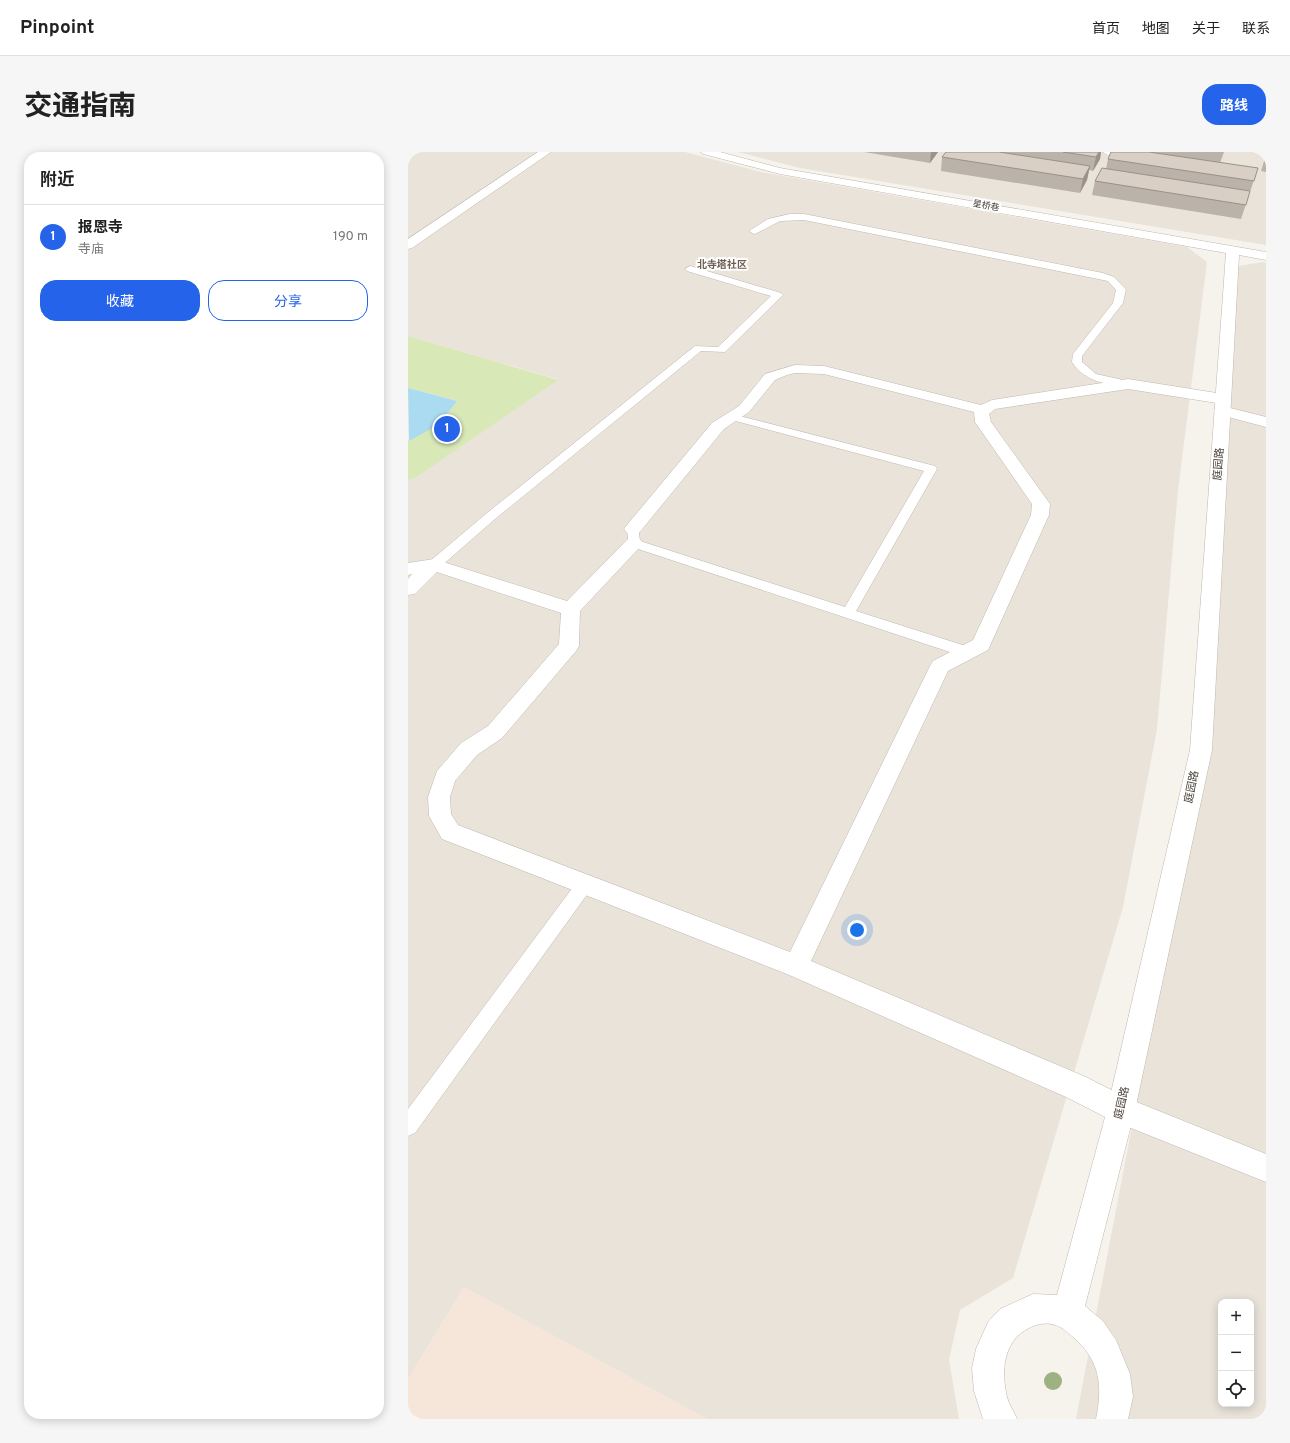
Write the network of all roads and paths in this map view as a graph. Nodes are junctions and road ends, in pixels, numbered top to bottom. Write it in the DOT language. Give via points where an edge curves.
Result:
graph roads {
  1 [pos="545,152"];
  2 [pos="709,152"];
  3 [pos="1107,152"];
  4 [pos="1144,158"];
  5 [pos="754,231"];
  6 [pos="408,245"];
  7 [pos="1233,248"];
  8 [pos="1266,256"];
  9 [pos="690,269"];
  10 [pos="1128,384"];
  11 [pos="1222,405"];
  12 [pos="983,410"];
  13 [pos="732,417"];
  14 [pos="1266,422"];
  15 [pos="633,536"];
  16 [pos="434,565"];
  17 [pos="408,569"];
  18 [pos="408,589"];
  19 [pos="571,609"];
  20 [pos="848,613"];
  21 [pos="967,652"];
  22 [pos="586,884"];
  23 [pos="796,966"];
  24 [pos="1121,1110"];
  25 [pos="408,1126"];
  26 [pos="1266,1168"];
  27 [pos="1068,1313"];
  28 [pos="1001,1419"];
  29 [pos="1112,1419"];
  1 -- 6 [label="street"];
  2 -- 7 [label="street, 星桥巷" via="780,171"];
  3 -- 4 [label="lane"];
  5 -- 10 [label="lane" via="773,219 788,216 804,217 1112,279 1121,289 1118,303 1078,356 1077,362 1086,373 1095,378"];
  7 -- 8 [label="street, 星桥巷"];
  7 -- 11 [label="street, 庭园路"];
  9 -- 16 [label="lane" via="778,295 721,350 699,348"];
  10 -- 11 [label="street"];
  10 -- 12 [label="street" via="992,405"];
  11 -- 14 [label="street"];
  11 -- 24 [label="street, 庭园路" via="1200,750"];
  12 -- 13 [label="street" via="810,368 795,369 770,377 744,409"];
  12 -- 21 [label="street" via="983,422 1041,504 1040,515 981,645"];
  13 -- 15 [label="street" via="718,426"];
  13 -- 20 [label="lane" via="931,469"];
  15 -- 19 [label="street"];
  15 -- 20 [label="lane"];
  16 -- 17 [label="street"];
  16 -- 18 [label="street"];
  16 -- 19 [label="street"];
  19 -- 22 [label="street" via="569,646 494,732 469,749 446,777 439,796 440,816 450,832"];
  20 -- 21 [label="lane"];
  21 -- 23 [label="street" via="940,666"];
  22 -- 23 [label="street"];
  22 -- 25 [label="lane"];
  23 -- 24 [label="street"];
  24 -- 26 [label="street"];
  24 -- 27 [label="street, 庭园路"];
  27 -- 28 [label="street" via="1044,1308 1020,1313 1001,1328 990,1352 988,1380 995,1410"];
  27 -- 29 [label="street" via="1090,1328 1107,1352 1116,1381 1115,1411"];
}
